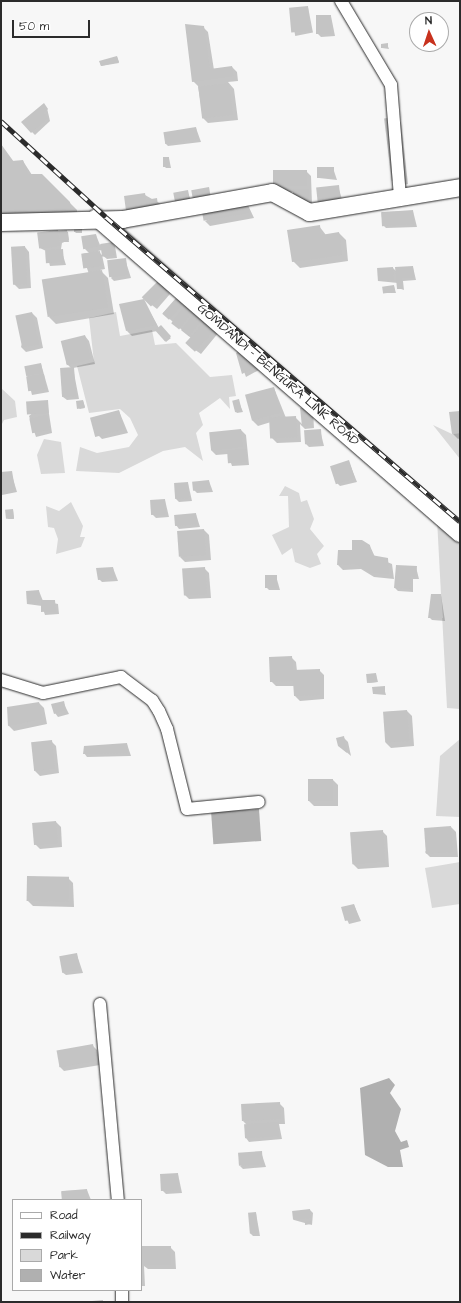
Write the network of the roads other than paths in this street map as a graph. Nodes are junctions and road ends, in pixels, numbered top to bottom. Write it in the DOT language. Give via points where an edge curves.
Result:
graph roads {
  1 [pos="341,1"];
  2 [pos="460,187"];
  3 [pos="400,196"];
  4 [pos="96,217"];
  5 [pos="1,222"];
  6 [pos="460,533"];
  7 [pos="1,680"];
  8 [pos="259,802"];
  9 [pos="100,1004"];
  10 [pos="118,1199"];
  11 [pos="122,1291"];
  12 [pos="122,1302"];
  1 -- 3 [label="street" via="391,84"];
  2 -- 3 [label="main road"];
  3 -- 4 [label="main road" via="310,212 272,192 122,218"];
  4 -- 5 [label="main road"];
  4 -- 6 [label="main road, GOMDANDI - BENGURA LINK ROAD"];
  7 -- 8 [label="street" via="43,693 121,678 152,700 159,711 167,729 187,809"];
  9 -- 10 [label="street"];
  11 -- 12 [label="street"];
}
